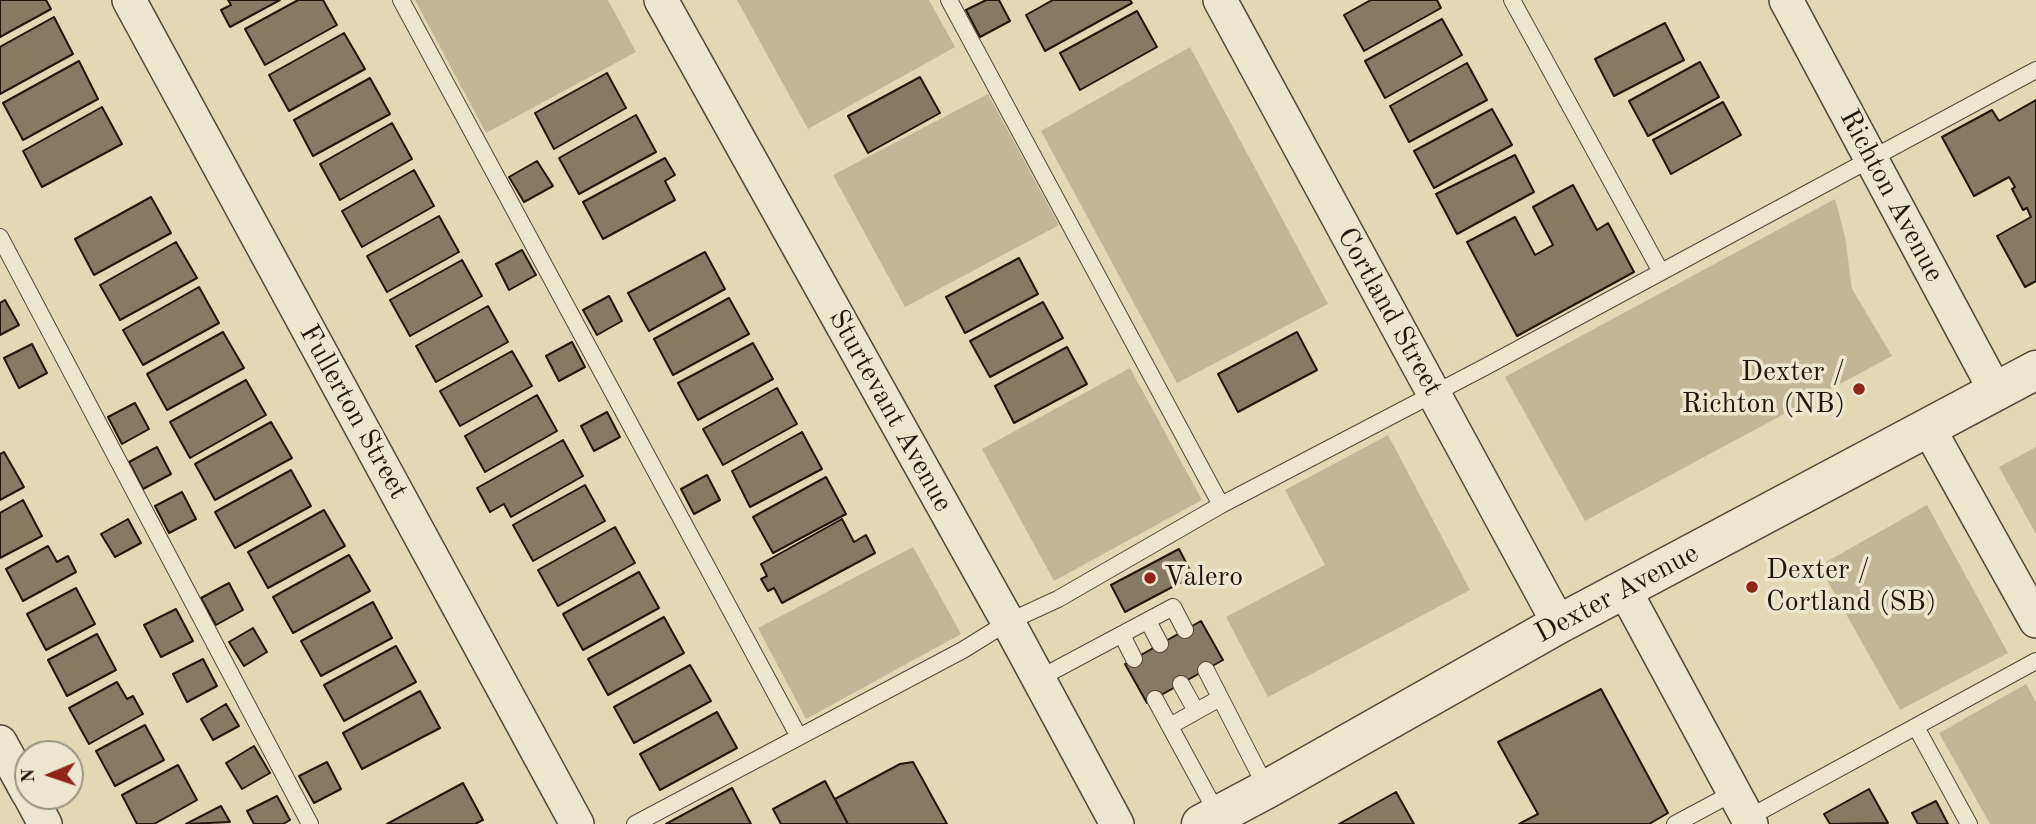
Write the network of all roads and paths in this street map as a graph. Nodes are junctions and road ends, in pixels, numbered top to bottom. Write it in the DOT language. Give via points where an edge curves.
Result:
graph roads {
  1 [pos="129,0"];
  2 [pos="401,0"];
  3 [pos="661,0"];
  4 [pos="949,0"];
  5 [pos="1220,0"];
  6 [pos="1512,0"];
  7 [pos="1786,0"];
  8 [pos="2036,70"];
  9 [pos="1872,158"];
  10 [pos="0,237"];
  11 [pos="1661,272"];
  12 [pos="2036,370"];
  13 [pos="1996,392"];
  14 [pos="1434,394"];
  15 [pos="1929,429"];
  16 [pos="1221,505"];
  17 [pos="1624,589"];
  18 [pos="1148,621"];
  19 [pos="2036,621"];
  20 [pos="1008,622"];
  21 [pos="1559,624"];
  22 [pos="1185,630"];
  23 [pos="1122,635"];
  24 [pos="1160,644"];
  25 [pos="1133,659"];
  26 [pos="2036,661"];
  27 [pos="1206,670"];
  28 [pos="1038,679"];
  29 [pos="1181,684"];
  30 [pos="1220,698"];
  31 [pos="1155,699"];
  32 [pos="1196,711"];
  33 [pos="1170,726"];
  34 [pos="1916,727"];
  35 [pos="799,737"];
  36 [pos="0,742"];
  37 [pos="14,767"];
  38 [pos="1267,789"];
  39 [pos="1744,812"];
  40 [pos="1213,821"];
  41 [pos="310,824"];
  42 [pos="577,824"];
  43 [pos="635,824"];
  44 [pos="1117,824"];
  45 [pos="1675,824"];
  46 [pos="1969,824"];
  1 -- 42 [label="street, Fullerton Street"];
  2 -- 35 [label="lane"];
  3 -- 20 [label="street, Sturtevant Avenue"];
  4 -- 16 [label="lane"];
  5 -- 14 [label="street, Cortland Street"];
  6 -- 11 [label="lane"];
  7 -- 9 [label="street, Richton Avenue"];
  8 -- 9 [label="lane"];
  9 -- 11 [label="lane"];
  9 -- 13 [label="street, Richton Avenue"];
  10 -- 41 [label="lane"];
  11 -- 14 [label="lane"];
  12 -- 13 [label="street, Dexter Avenue"];
  13 -- 15 [label="street, Dexter Avenue"];
  14 -- 16 [label="lane"];
  14 -- 21 [label="street, Cortland Street"];
  15 -- 17 [label="street, Dexter Avenue"];
  15 -- 19 [label="street"];
  16 -- 20 [label="lane" via="1058,599"];
  17 -- 21 [label="street, Dexter Avenue"];
  17 -- 39 [label="street"];
  18 -- 22 [label="lane" via="1173,607"];
  18 -- 23 [label="lane"];
  18 -- 24 [label="lane"];
  20 -- 28 [label="street, Sturtevant Avenue"];
  20 -- 35 [label="lane"];
  21 -- 38 [label="street, Dexter Avenue"];
  23 -- 25 [label="lane"];
  23 -- 28 [label="lane"];
  26 -- 34 [label="lane"];
  27 -- 30 [label="lane"];
  28 -- 44 [label="street, Sturtevant Avenue"];
  29 -- 32 [label="lane"];
  30 -- 32 [label="lane"];
  30 -- 38 [label="lane"];
  31 -- 33 [label="lane"];
  32 -- 33 [label="lane"];
  33 -- 40 [label="lane"];
  34 -- 39 [label="lane"];
  34 -- 46 [label="lane"];
  35 -- 43 [label="lane"];
  36 -- 37 [label="street"];
  38 -- 40 [label="street, Dexter Avenue"];
  39 -- 45 [label="lane"];
}
